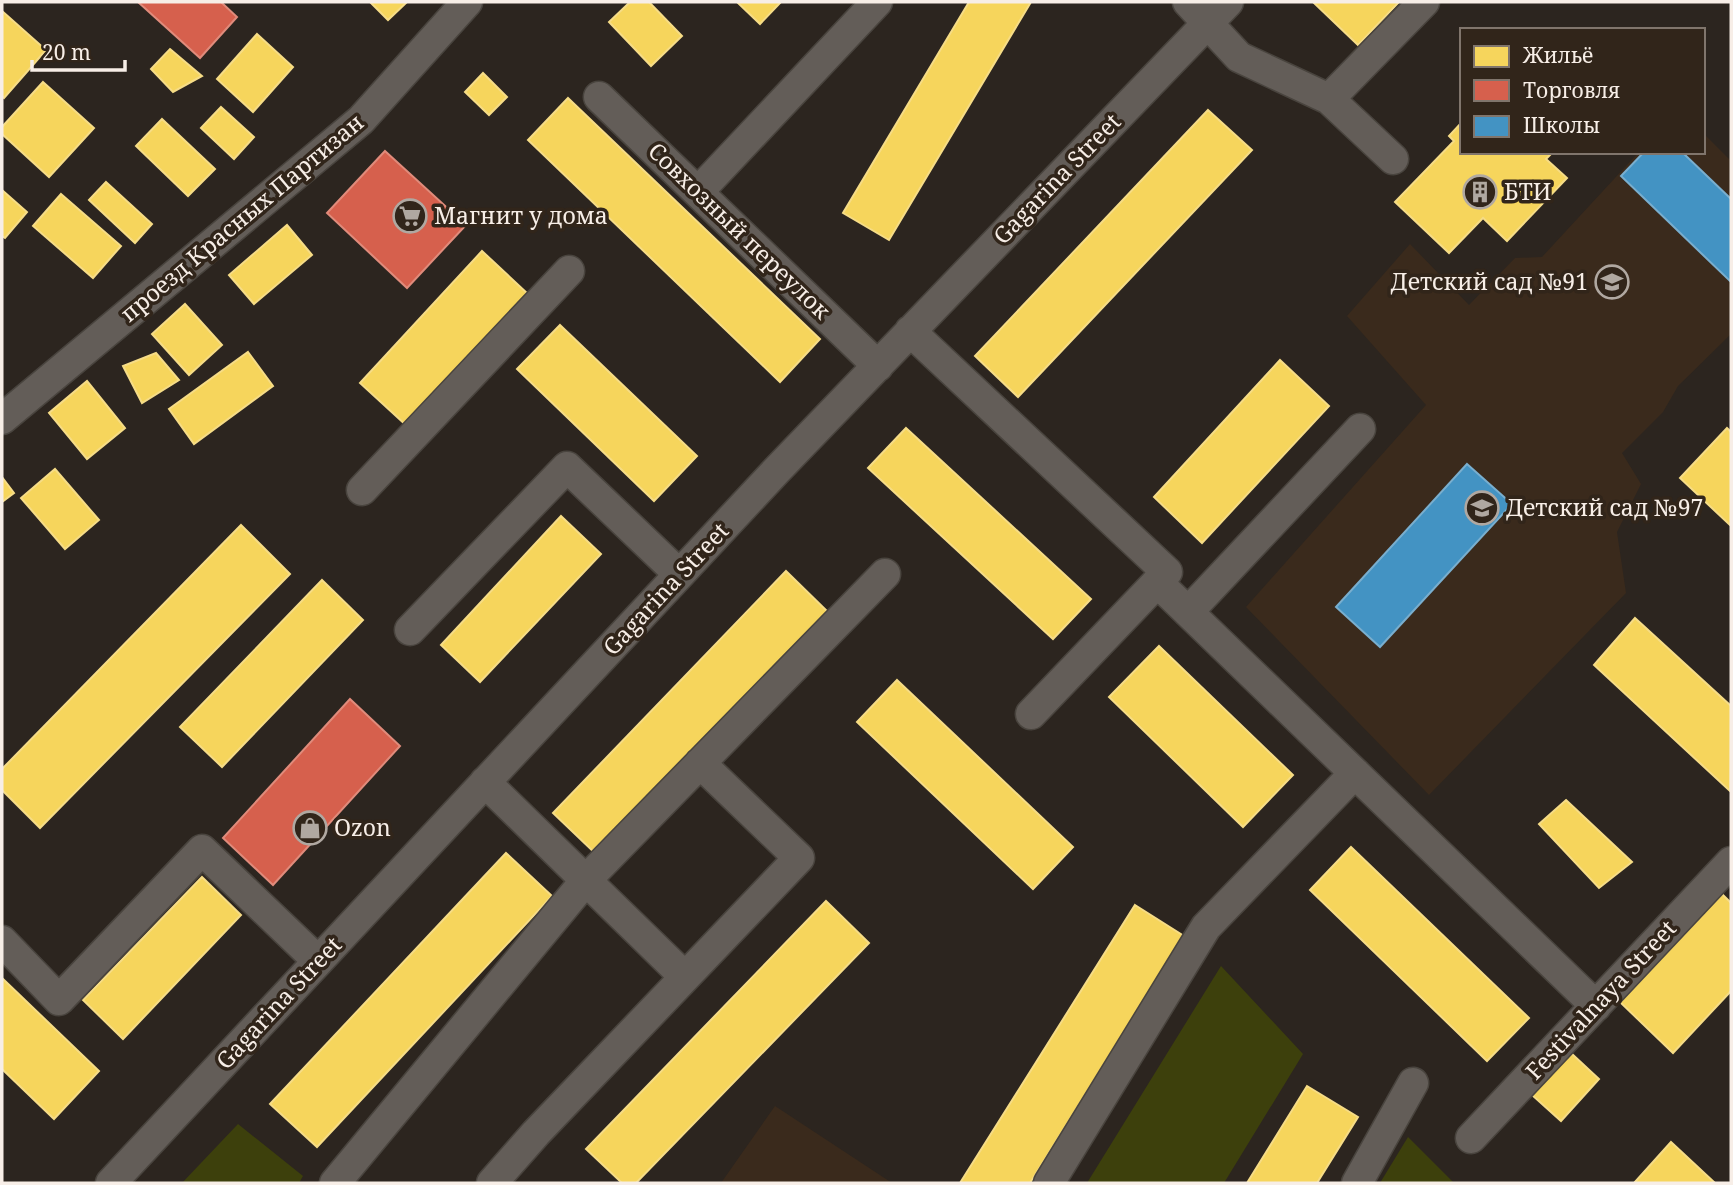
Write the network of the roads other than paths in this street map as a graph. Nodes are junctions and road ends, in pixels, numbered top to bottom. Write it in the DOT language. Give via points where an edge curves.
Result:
graph roads {
  1 [pos="467,2"];
  2 [pos="877,2"];
  3 [pos="1424,2"];
  4 [pos="1208,9"];
  5 [pos="600,97"];
  6 [pos="1329,99"];
  7 [pos="1392,159"];
  8 [pos="698,192"];
  9 [pos="569,271"];
  10 [pos="910,331"];
  11 [pos="877,366"];
  12 [pos="2,419"];
  13 [pos="1360,429"];
  14 [pos="362,490"];
  15 [pos="679,574"];
  16 [pos="885,574"];
  17 [pos="1157,582"];
  18 [pos="1188,612"];
  19 [pos="410,630"];
  20 [pos="1031,714"];
  21 [pos="699,764"];
  22 [pos="1355,773"];
  23 [pos="485,782"];
  24 [pos="1731,862"];
  25 [pos="586,880"];
  26 [pos="2,941"];
  27 [pos="318,961"];
  28 [pos="684,976"];
  29 [pos="1595,1006"];
  30 [pos="1413,1083"];
  31 [pos="1471,1138"];
  32 [pos="111,1183"];
  33 [pos="335,1183"];
  34 [pos="492,1183"];
  35 [pos="1049,1183"];
  36 [pos="1357,1183"];
  1 -- 12 [label="street, проезд Красных Партизан" via="361,120"];
  2 -- 8 [label="street"];
  3 -- 6 [label="street"];
  4 -- 6 [label="street" via="1239,57"];
  4 -- 10 [label="street, Gagarina Street"];
  5 -- 8 [label="street, Совхозный переулок"];
  6 -- 7 [label="street"];
  8 -- 11 [label="street, Совхозный переулок"];
  9 -- 14 [label="street"];
  10 -- 11 [label="street, Gagarina Street"];
  10 -- 17 [label="street" via="1167,572"];
  11 -- 15 [label="street, Gagarina Street"];
  13 -- 18 [label="street"];
  15 -- 19 [label="street" via="567,467"];
  15 -- 23 [label="street, Gagarina Street"];
  16 -- 21 [label="street"];
  17 -- 18 [label="street"];
  17 -- 20 [label="street"];
  18 -- 22 [label="street"];
  21 -- 25 [label="street"];
  21 -- 28 [label="street" via="799,858"];
  22 -- 29 [label="street"];
  22 -- 35 [label="street" via="1206,928"];
  23 -- 25 [label="street"];
  23 -- 27 [label="street, Gagarina Street"];
  24 -- 29 [label="street, Festivalnaya Street"];
  25 -- 28 [label="street"];
  25 -- 33 [label="street"];
  26 -- 27 [label="street" via="59,1000 202,850"];
  27 -- 32 [label="street, Gagarina Street"];
  28 -- 34 [label="street"];
  29 -- 31 [label="street, Festivalnaya Street"];
  30 -- 36 [label="street"];
}
